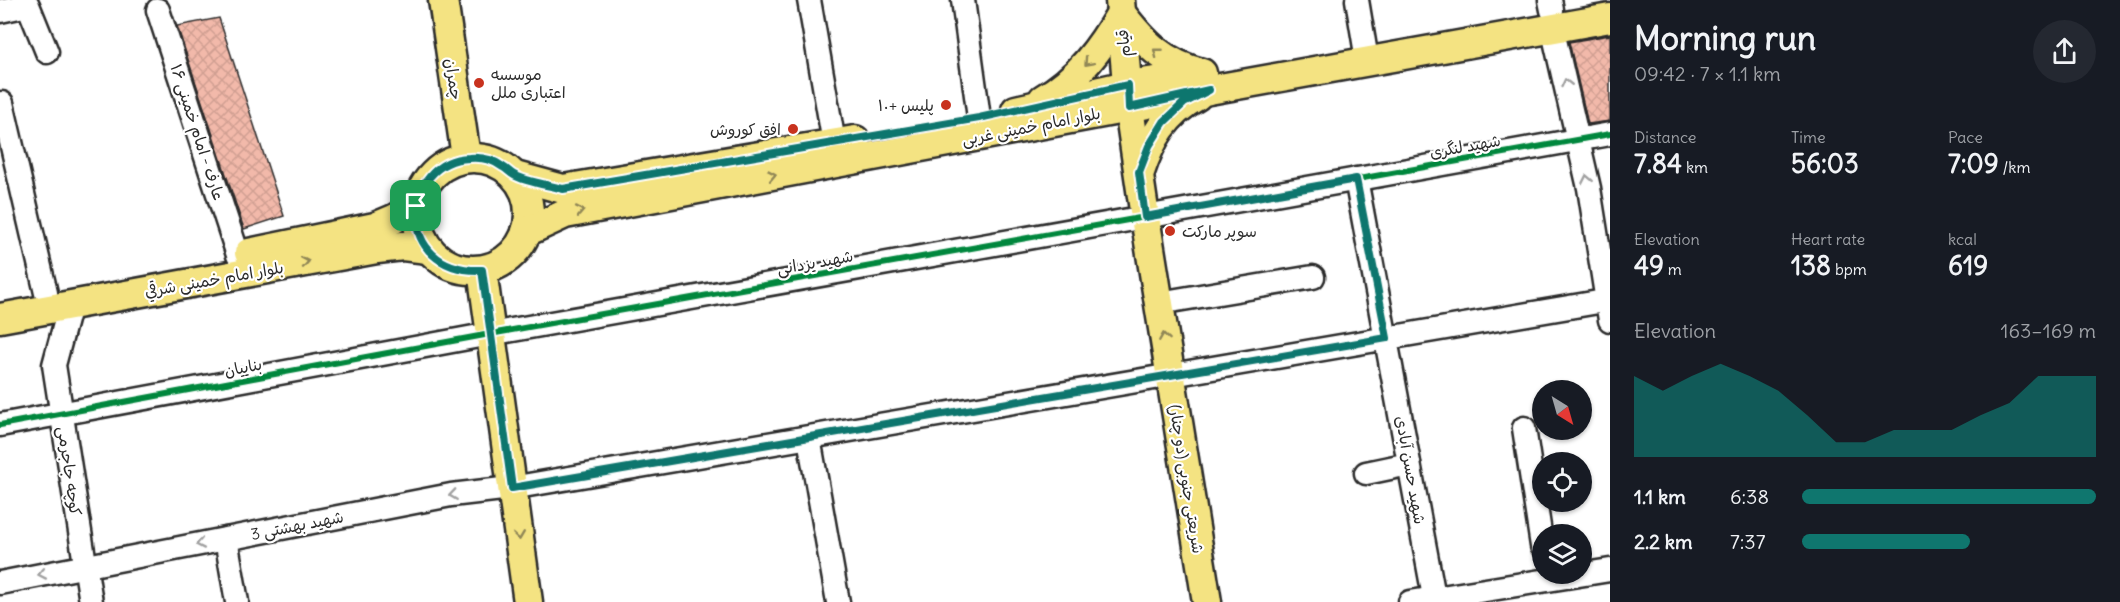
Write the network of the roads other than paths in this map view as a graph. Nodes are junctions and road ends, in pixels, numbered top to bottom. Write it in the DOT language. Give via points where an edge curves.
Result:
graph roads {
  1 [pos="442,0"];
  2 [pos="808,0"];
  3 [pos="963,0"];
  4 [pos="1357,0"];
  5 [pos="1598,0"];
  6 [pos="1120,7"];
  7 [pos="158,10"];
  8 [pos="0,11"];
  9 [pos="1551,13"];
  10 [pos="1610,18"];
  11 [pos="1365,48"];
  12 [pos="46,52"];
  13 [pos="1206,82"];
  14 [pos="1128,96"];
  15 [pos="3,103"];
  16 [pos="1029,107"];
  17 [pos="979,118"];
  18 [pos="1610,134"];
  19 [pos="1579,139"];
  20 [pos="834,143"];
  21 [pos="466,158"];
  22 [pos="1139,172"];
  23 [pos="515,176"];
  24 [pos="1356,179"];
  25 [pos="416,206"];
  26 [pos="1145,217"];
  27 [pos="526,232"];
  28 [pos="428,249"];
  29 [pos="238,255"];
  30 [pos="482,270"];
  31 [pos="1313,277"];
  32 [pos="58,299"];
  33 [pos="0,303"];
  34 [pos="1159,303"];
  35 [pos="1609,307"];
  36 [pos="0,318"];
  37 [pos="490,334"];
  38 [pos="1387,338"];
  39 [pos="1171,375"];
  40 [pos="62,415"];
  41 [pos="0,425"];
  42 [pos="1524,428"];
  43 [pos="809,438"];
  44 [pos="1409,464"];
  45 [pos="1366,473"];
  46 [pos="512,488"];
  47 [pos="1539,524"];
  48 [pos="226,538"];
  49 [pos="84,566"];
  50 [pos="1610,570"];
  51 [pos="1592,572"];
  52 [pos="1532,579"];
  53 [pos="0,583"];
  54 [pos="1434,600"];
  55 [pos="91,602"];
  56 [pos="237,602"];
  57 [pos="528,602"];
  58 [pos="838,602"];
  59 [pos="1207,602"];
  60 [pos="1410,602"];
  1 -- 21 [label="main road, چمران"];
  2 -- 20 [label="street"];
  3 -- 17 [label="street"];
  4 -- 11 [label="street"];
  5 -- 9 [label="main road, بلوار امام خمینی غربی"];
  13 -- 6 [label="main road, one-way" via="1157,53 1137,35"];
  6 -- 14 [label="main road, قیام"];
  6 -- 16 [label="main road, one-way" via="1108,37 1080,71"];
  7 -- 29 [label="street, عارف - امام خمینی ۱۶"];
  8 -- 12 [label="street" via="28,5"];
  9 -- 10 [label="main road, بلوار امام خمینی غربی"];
  9 -- 11 [label="main road, بلوار امام خمینی غربی"];
  9 -- 13 [label="main road, بلوار امام خمینی غربی"];
  19 -- 9 [label="street, one-way"];
  11 -- 13 [label="main road, بلوار امام خمینی غربی"];
  13 -- 14 [label="main road, بلوار امام خمینی غربی"];
  13 -- 22 [label="main road" via="1164,122"];
  14 -- 16 [label="main road, بلوار امام خمینی غربی"];
  14 -- 22 [label="main road, شریعتی جنوبی (دو چنار)"];
  27 -- 14 [label="main road, بلوار امام خمینی غربی, one-way" via="565,214"];
  15 -- 32 [label="street"];
  16 -- 17 [label="main road, بلوار امام خمینی غربی"];
  17 -- 20 [label="main road, بلوار امام خمینی غربی"];
  18 -- 19 [label="street, شهید لنگری"];
  19 -- 24 [label="street, شهید لنگری"];
  35 -- 19 [label="street, one-way"];
  20 -- 23 [label="main road, بلوار امام خمینی غربی" via="563,189"];
  21 -- 23 [label="main road" via="484,158"];
  21 -- 25 [label="main road" via="448,162 433,173"];
  22 -- 26 [label="main road, شریعتی جنوبی (دو چنار)"];
  23 -- 27 [label="main road" via="528,203"];
  24 -- 26 [label="street, شهید لنگری"];
  24 -- 38 [label="street, شهید حسن آبادی"];
  25 -- 28 [label="main road" via="418,229"];
  25 -- 29 [label="main road, بلوار امام خمینی شرقي" via="375,227"];
  26 -- 34 [label="main road, شریعتی جنوبی (دو چنار)"];
  26 -- 37 [label="street, شهید یزدانی"];
  27 -- 30 [label="main road" via="509,257"];
  28 -- 30 [label="main road" via="452,267"];
  32 -- 28 [label="main road, بلوار امام خمینی شرقي, one-way" via="377,249"];
  29 -- 32 [label="main road, بلوار امام خمینی شرقي"];
  30 -- 37 [label="main road"];
  31 -- 34 [label="street"];
  32 -- 33 [label="main road, بلوار امام خمینی شرقي"];
  32 -- 36 [label="main road, بلوار امام خمینی شرقي"];
  32 -- 40 [label="street, کوچه جاجرمی" via="54,365"];
  39 -- 34 [label="main road, شریعتی جنوبی (دو چنار), one-way"];
  35 -- 38 [label="street, شهید بهشتی 3"];
  37 -- 40 [label="street, بناییان"];
  37 -- 46 [label="main road"];
  38 -- 39 [label="street, شهید بهشتی 3"];
  38 -- 44 [label="street, شهید حسن آبادی"];
  39 -- 43 [label="street, شهید بهشتی 3"];
  39 -- 59 [label="main road, شریعتی جنوبی (دو چنار)"];
  40 -- 41 [label="street, بناییان"];
  40 -- 49 [label="street, کوچه جاجرمی"];
  42 -- 47 [label="street"];
  43 -- 46 [label="street, شهید بهشتی 3"];
  43 -- 58 [label="street"];
  44 -- 45 [label="street"];
  44 -- 54 [label="street, شهید حسن آبادی"];
  46 -- 48 [label="street, شهید بهشتی 3, one-way" via="451,495"];
  46 -- 57 [label="main road, one-way"];
  48 -- 49 [label="street, شهید بهشتی 3, one-way"];
  48 -- 56 [label="street"];
  49 -- 53 [label="street, شهید بهشتی 3, one-way"];
  49 -- 55 [label="street, کوچه جاجرمی"];
  50 -- 51 [label="street"];
  52 -- 54 [label="street"];
  54 -- 60 [label="street"];
}
